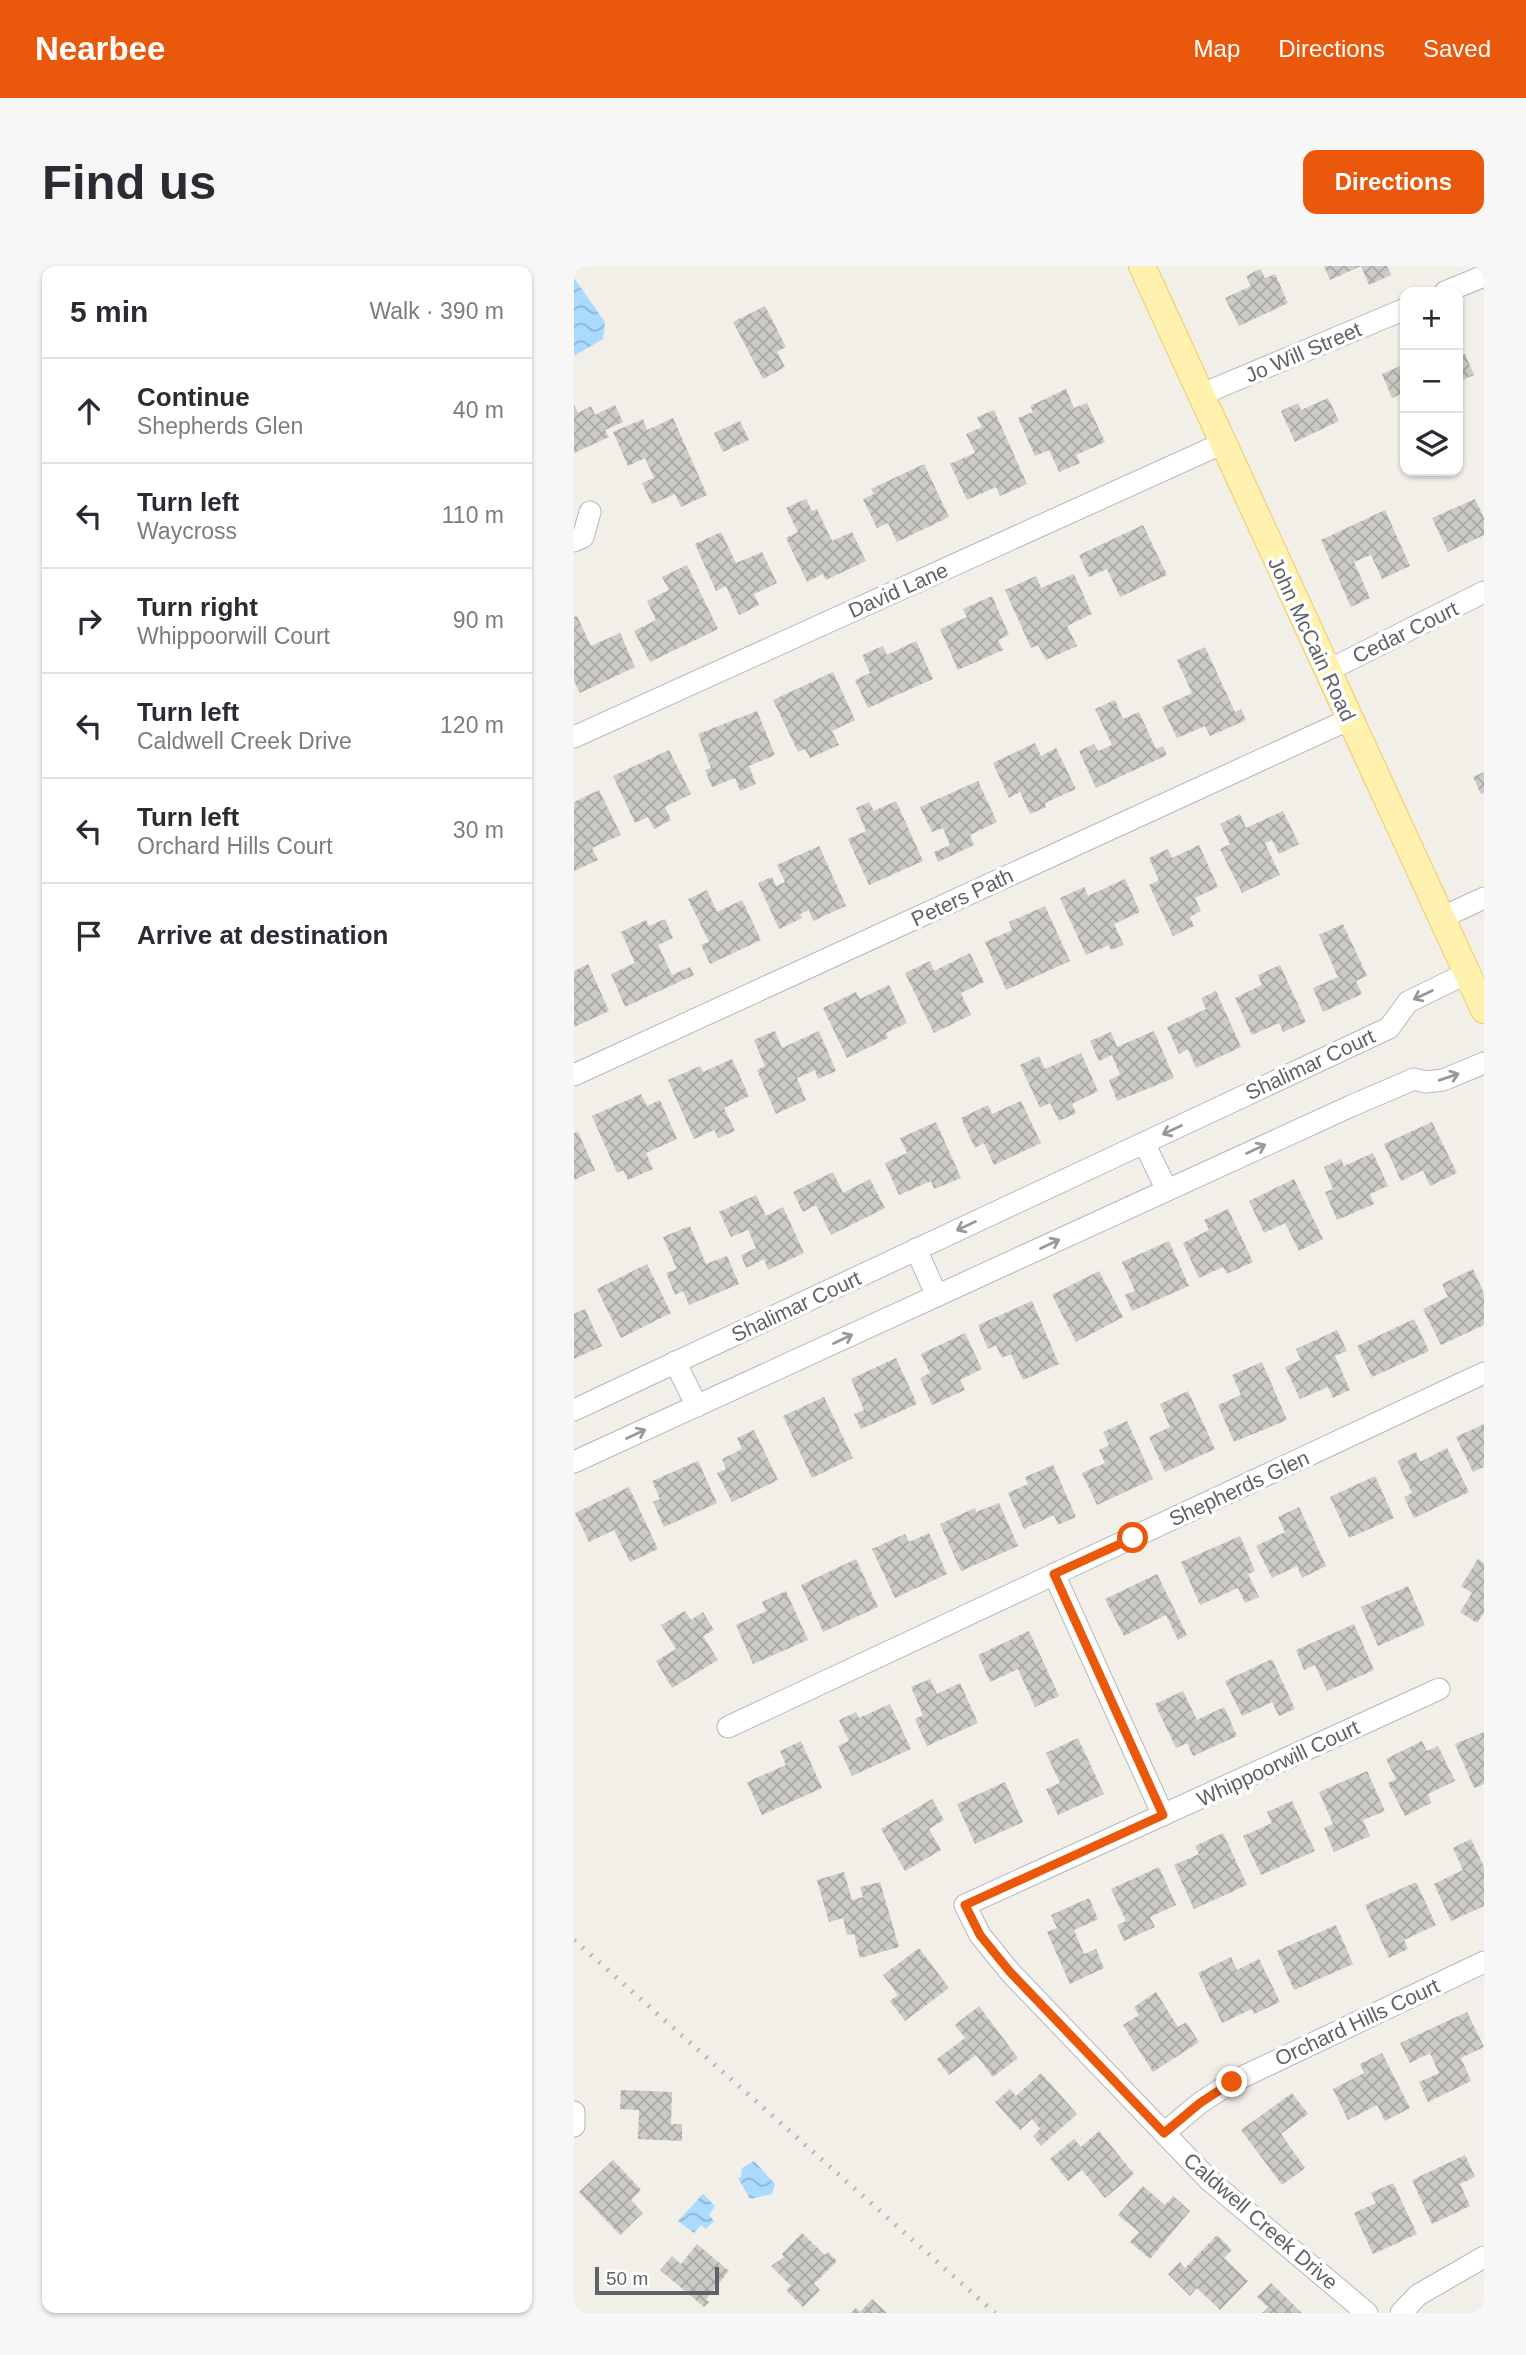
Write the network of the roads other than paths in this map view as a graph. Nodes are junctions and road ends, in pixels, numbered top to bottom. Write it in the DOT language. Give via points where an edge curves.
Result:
graph roads {
  1 [pos="1142,266"];
  2 [pos="1484,276"];
  3 [pos="1457,287"];
  4 [pos="1400,311"];
  5 [pos="1200,395"];
  6 [pos="1221,443"];
  7 [pos="590,512"];
  8 [pos="574,541"];
  9 [pos="1484,592"];
  10 [pos="1327,671"];
  11 [pos="1350,719"];
  12 [pos="574,737"];
  13 [pos="1484,898"];
  14 [pos="1441,918"];
  15 [pos="1467,974"];
  16 [pos="1484,1010"];
  17 [pos="1484,1063"];
  18 [pos="574,1075"];
  19 [pos="1144,1143"];
  20 [pos="1167,1190"];
  21 [pos="916,1250"];
  22 [pos="937,1296"];
  23 [pos="676,1362"];
  24 [pos="1484,1373"];
  25 [pos="697,1406"];
  26 [pos="574,1410"];
  27 [pos="574,1462"];
  28 [pos="1054,1574"];
  29 [pos="1438,1689"];
  30 [pos="728,1727"];
  31 [pos="1163,1815"];
  32 [pos="965,1905"];
  33 [pos="1484,1962"];
  34 [pos="574,2112"];
  35 [pos="574,2126"];
  36 [pos="1164,2133"];
  37 [pos="1484,2257"];
  38 [pos="1367,2313"];
  39 [pos="1401,2313"];
  1 -- 5 [label="main road, John McCain Road"];
  2 -- 3 [label="street"];
  4 -- 5 [label="street, Jo Will Street"];
  5 -- 6 [label="main road, John McCain Road"];
  6 -- 10 [label="main road, John McCain Road"];
  6 -- 12 [label="street, David Lane"];
  7 -- 8 [label="street" via="583,537"];
  9 -- 10 [label="street, Cedar Court"];
  10 -- 11 [label="main road, John McCain Road"];
  11 -- 14 [label="main road, John McCain Road"];
  11 -- 18 [label="street, Peters Path"];
  13 -- 14 [label="street"];
  14 -- 15 [label="main road, John McCain Road"];
  15 -- 16 [label="main road, John McCain Road"];
  15 -- 19 [label="street, Shalimar Court, one-way" via="1408,1002 1390,1028"];
  20 -- 17 [label="street, one-way" via="1413,1079 1443,1080"];
  19 -- 20 [label="street"];
  19 -- 21 [label="street, Shalimar Court, one-way"];
  22 -- 20 [label="street, one-way"];
  21 -- 22 [label="street"];
  21 -- 23 [label="street, Shalimar Court"];
  25 -- 22 [label="street, one-way"];
  23 -- 25 [label="street"];
  23 -- 26 [label="street, Shalimar Court"];
  24 -- 28 [label="street, Shepherds Glen"];
  27 -- 25 [label="street, one-way"];
  28 -- 30 [label="street, Shepherds Glen"];
  28 -- 31 [label="street"];
  29 -- 31 [label="street, Whippoorwill Court"];
  31 -- 32 [label="street, Whippoorwill Court"];
  32 -- 36 [label="street, Caldwell Creek Drive" via="980,1935 1010,1972"];
  33 -- 36 [label="street, Orchard Hills Court" via="1232,2082"];
  34 -- 35 [label="street"];
  36 -- 38 [label="street, Caldwell Creek Drive" via="1209,2180"];
  37 -- 39 [label="street" via="1418,2295"];
}
